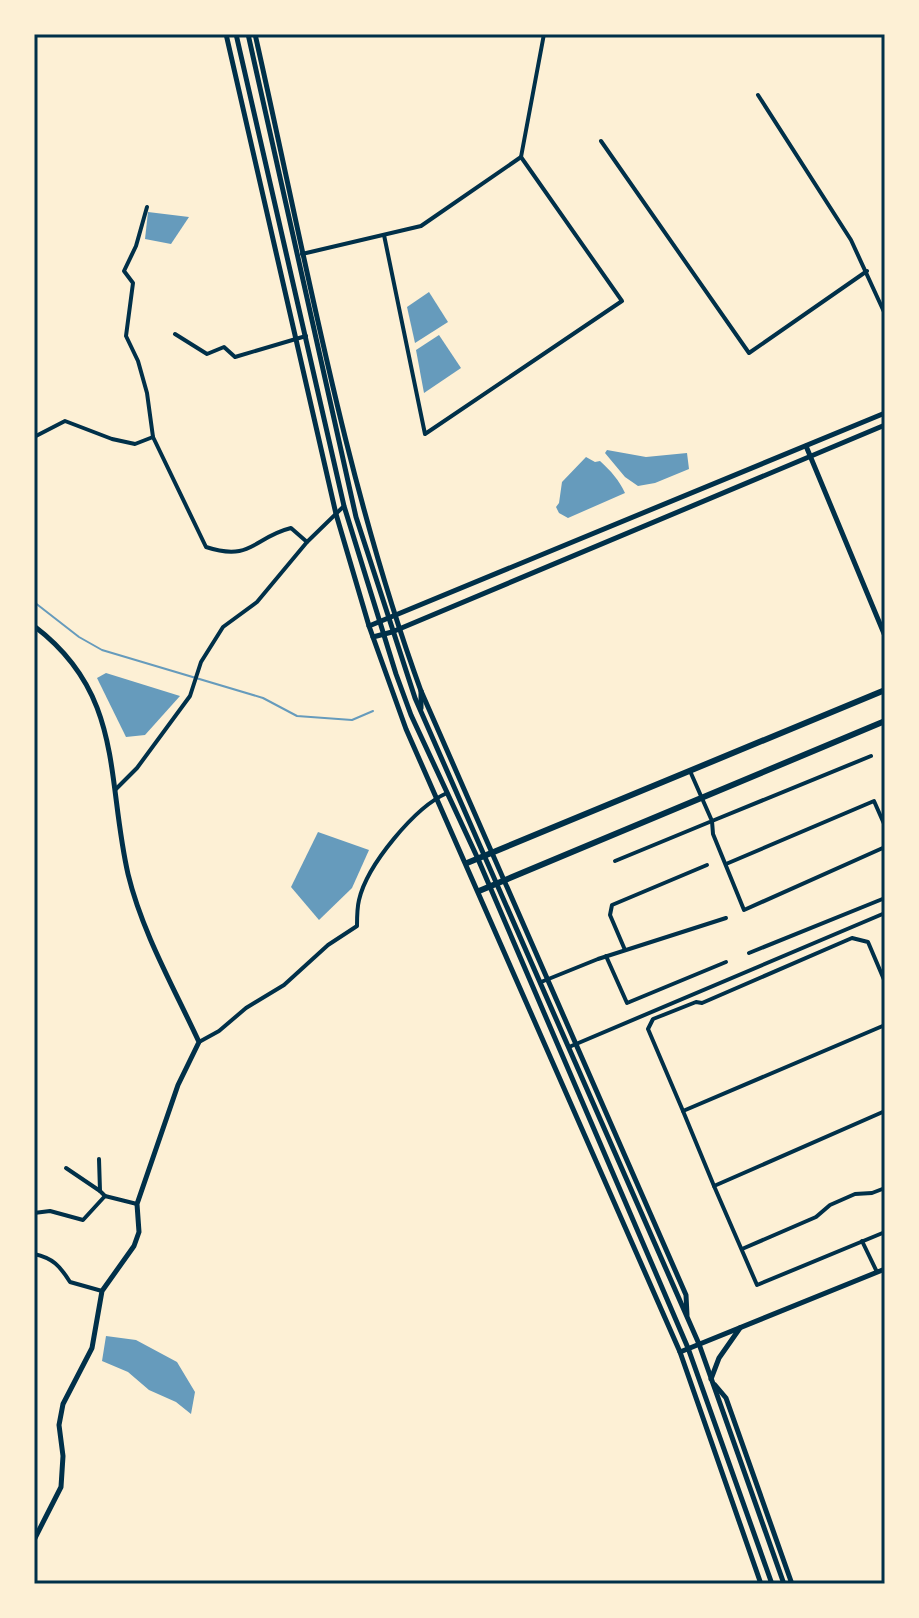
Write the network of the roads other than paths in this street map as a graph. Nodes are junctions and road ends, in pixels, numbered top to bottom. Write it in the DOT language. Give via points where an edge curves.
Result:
graph roads {
  1 [pos="226,34"];
  2 [pos="236,34"];
  3 [pos="248,34"];
  4 [pos="255,34"];
  5 [pos="544,34"];
  6 [pos="758,95"];
  7 [pos="601,141"];
  8 [pos="521,157"];
  9 [pos="147,207"];
  10 [pos="384,235"];
  11 [pos="301,254"];
  12 [pos="867,271"];
  13 [pos="885,314"];
  14 [pos="175,334"];
  15 [pos="306,336"];
  16 [pos="295,339"];
  17 [pos="885,413"];
  18 [pos="885,425"];
  19 [pos="34,437"];
  20 [pos="153,437"];
  21 [pos="806,446"];
  22 [pos="811,456"];
  23 [pos="344,506"];
  24 [pos="336,514"];
  25 [pos="307,542"];
  26 [pos="390,618"];
  27 [pos="379,622"];
  28 [pos="34,626"];
  29 [pos="369,626"];
  30 [pos="395,630"];
  31 [pos="382,634"];
  32 [pos="885,636"];
  33 [pos="373,637"];
  34 [pos="885,690"];
  35 [pos="421,691"];
  36 [pos="421,713"];
  37 [pos="885,721"];
  38 [pos="871,756"];
  39 [pos="690,771"];
  40 [pos="116,789"];
  41 [pos="447,793"];
  42 [pos="438,797"];
  43 [pos="702,798"];
  44 [pos="712,821"];
  45 [pos="885,826"];
  46 [pos="885,847"];
  47 [pos="493,853"];
  48 [pos="481,857"];
  49 [pos="615,861"];
  50 [pos="467,863"];
  51 [pos="726,864"];
  52 [pos="707,865"];
  53 [pos="501,881"];
  54 [pos="489,886"];
  55 [pos="479,891"];
  56 [pos="885,898"];
  57 [pos="885,913"];
  58 [pos="726,918"];
  59 [pos="625,950"];
  60 [pos="749,953"];
  61 [pos="606,956"];
  62 [pos="726,962"];
  63 [pos="548,979"];
  64 [pos="541,982"];
  65 [pos="885,982"];
  66 [pos="885,1025"];
  67 [pos="199,1042"];
  68 [pos="576,1044"];
  69 [pos="569,1047"];
  70 [pos="683,1111"];
  71 [pos="885,1111"];
  72 [pos="99,1159"];
  73 [pos="66,1168"];
  74 [pos="714,1186"];
  75 [pos="885,1188"];
  76 [pos="100,1191"];
  77 [pos="105,1196"];
  78 [pos="137,1204"];
  79 [pos="34,1213"];
  80 [pos="885,1232"];
  81 [pos="862,1241"];
  82 [pos="742,1249"];
  83 [pos="34,1254"];
  84 [pos="885,1269"];
  85 [pos="877,1272"];
  86 [pos="102,1291"];
  87 [pos="687,1316"];
  88 [pos="741,1327"];
  89 [pos="699,1344"];
  90 [pos="688,1348"];
  91 [pos="680,1352"];
  92 [pos="712,1380"];
  93 [pos="34,1540"];
  94 [pos="761,1584"];
  95 [pos="772,1584"];
  96 [pos="784,1584"];
  97 [pos="792,1584"];
  1 -- 16 [label="street"];
  2 -- 15 [label="street"];
  3 -- 11 [label="street"];
  4 -- 11 [label="street"];
  5 -- 8 [label="street"];
  6 -- 12 [label="street"];
  7 -- 12 [label="street" via="749,353"];
  8 -- 10 [label="street" via="421,226"];
  8 -- 10 [label="street" via="622,301 425,434"];
  9 -- 20 [label="street" via="124,271 133,283 126,336 147,393"];
  10 -- 11 [label="street"];
  11 -- 26 [label="street" via="356,517"];
  12 -- 13 [label="street"];
  14 -- 16 [label="street" via="207,354 224,347 235,357"];
  15 -- 16 [label="street"];
  15 -- 23 [label="street"];
  16 -- 24 [label="street"];
  17 -- 21 [label="street"];
  18 -- 22 [label="street"];
  19 -- 20 [label="street" via="65,421 135,444"];
  20 -- 25 [label="street" via="206,547 227,554 291,528"];
  21 -- 22 [label="street"];
  21 -- 26 [label="street"];
  22 -- 30 [label="street"];
  22 -- 32 [label="street"];
  23 -- 24 [label="street"];
  23 -- 27 [label="street"];
  24 -- 25 [label="street"];
  24 -- 29 [label="street"];
  25 -- 40 [label="street" via="257,602 223,627 190,696"];
  26 -- 27 [label="street"];
  26 -- 30 [label="street"];
  27 -- 29 [label="street"];
  27 -- 31 [label="street"];
  28 -- 40 [label="street" via="68,655 99,709"];
  29 -- 33 [label="street"];
  30 -- 31 [label="street"];
  30 -- 35 [label="street"];
  30 -- 36 [label="street"];
  31 -- 33 [label="street"];
  31 -- 41 [label="street"];
  33 -- 42 [label="street" via="406,729"];
  34 -- 39 [label="highway"];
  35 -- 36 [label="street"];
  35 -- 47 [label="street"];
  36 -- 48 [label="street"];
  37 -- 43 [label="highway"];
  38 -- 44 [label="street"];
  39 -- 43 [label="street"];
  39 -- 47 [label="highway"];
  40 -- 67 [label="street" via="128,874 143,920"];
  41 -- 42 [label="street"];
  41 -- 48 [label="street"];
  42 -- 50 [label="street"];
  42 -- 67 [label="street" via="372,870 359,900 357,926 284,985"];
  43 -- 44 [label="street"];
  43 -- 53 [label="highway"];
  44 -- 49 [label="street"];
  44 -- 51 [label="street"];
  45 -- 51 [label="street" via="874,801"];
  46 -- 51 [label="street" via="744,910"];
  47 -- 48 [label="highway"];
  47 -- 53 [label="street"];
  48 -- 50 [label="highway"];
  48 -- 53 [label="street"];
  48 -- 54 [label="street"];
  50 -- 55 [label="street"];
  52 -- 59 [label="street" via="612,905 610,915"];
  53 -- 54 [label="highway"];
  53 -- 63 [label="street"];
  53 -- 64 [label="street"];
  54 -- 55 [label="highway"];
  54 -- 90 [label="street"];
  55 -- 91 [label="street"];
  56 -- 60 [label="street"];
  57 -- 68 [label="street"];
  58 -- 59 [label="street"];
  59 -- 61 [label="street"];
  61 -- 62 [label="street" via="627,1003"];
  61 -- 63 [label="street"];
  63 -- 64 [label="street"];
  63 -- 68 [label="street"];
  64 -- 69 [label="street"];
  65 -- 70 [label="street" via="868,942 852,938 653,1019 648,1029"];
  66 -- 70 [label="street"];
  67 -- 78 [label="street" via="178,1085"];
  68 -- 69 [label="street"];
  68 -- 87 [label="street" via="686,1295"];
  69 -- 87 [label="street"];
  70 -- 74 [label="street"];
  71 -- 74 [label="street"];
  72 -- 76 [label="street"];
  73 -- 76 [label="street"];
  74 -- 82 [label="street"];
  75 -- 82 [label="street" via="855,1194"];
  76 -- 77 [label="street"];
  77 -- 78 [label="street"];
  77 -- 79 [label="street" via="83,1220 50,1211"];
  78 -- 86 [label="street" via="134,1246"];
  80 -- 81 [label="street"];
  81 -- 82 [label="street" via="757,1285"];
  81 -- 85 [label="street"];
  83 -- 86 [label="street" via="59,1265 70,1282"];
  84 -- 85 [label="street"];
  85 -- 88 [label="street"];
  86 -- 93 [label="street" via="92,1348 63,1404 61,1487"];
  87 -- 89 [label="street"];
  88 -- 89 [label="street"];
  88 -- 92 [label="street" via="719,1358"];
  89 -- 90 [label="street"];
  89 -- 92 [label="street"];
  90 -- 91 [label="street"];
  90 -- 95 [label="street"];
  91 -- 94 [label="street"];
  92 -- 96 [label="street"];
  92 -- 97 [label="street" via="726,1398"];
}
